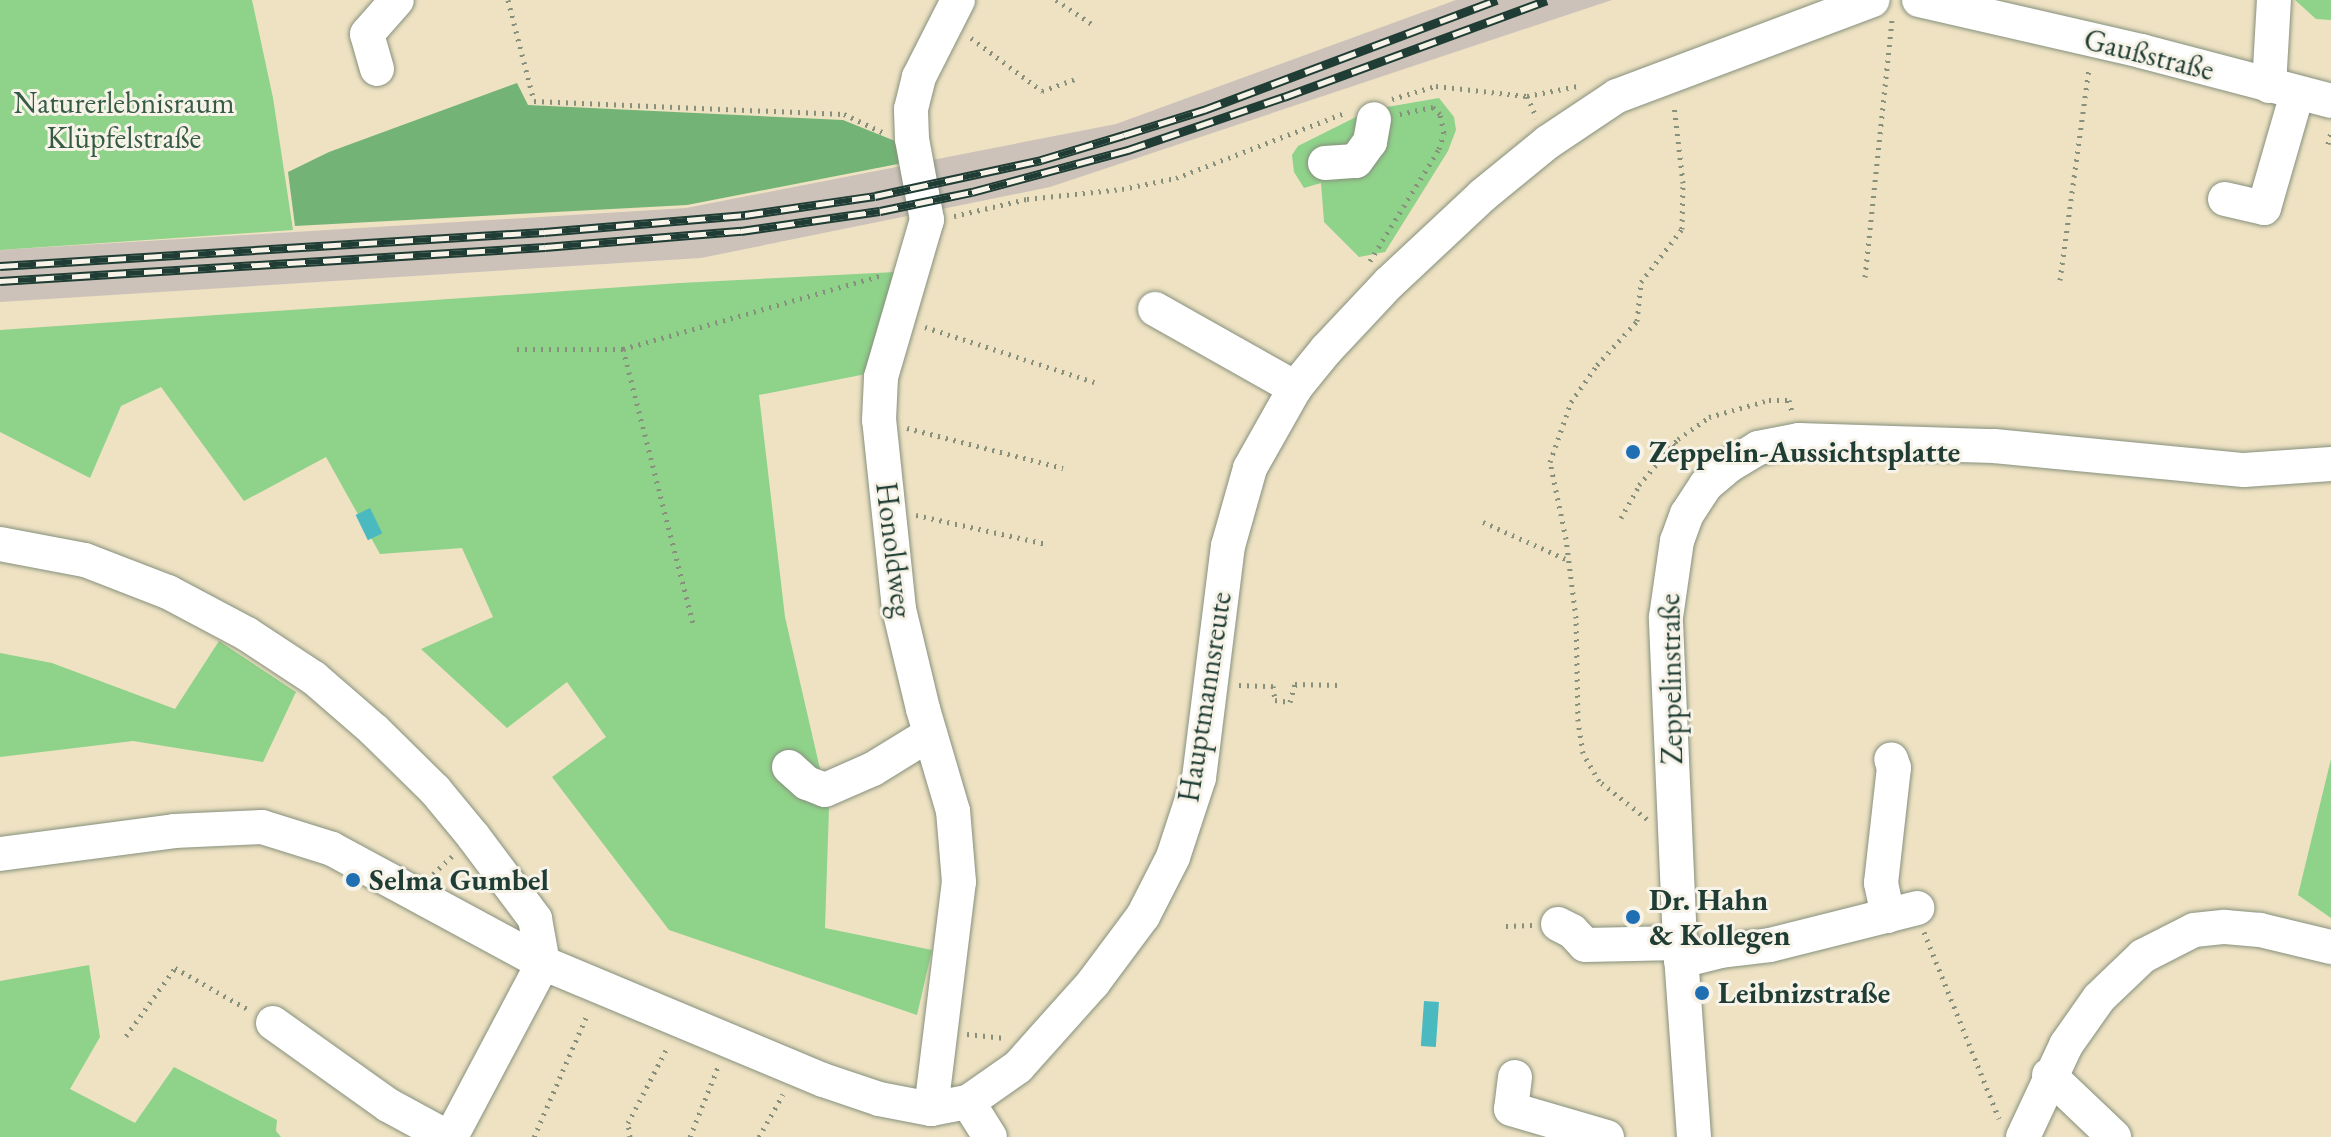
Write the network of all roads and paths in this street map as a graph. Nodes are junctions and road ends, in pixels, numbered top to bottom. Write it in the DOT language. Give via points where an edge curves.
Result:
graph roads {
  1 [pos="397,0"];
  2 [pos="508,0"];
  3 [pos="1056,0"];
  4 [pos="2274,0"];
  5 [pos="1895,3"];
  6 [pos="953,10"];
  7 [pos="1095,26"];
  8 [pos="2093,40"];
  9 [pos="377,69"];
  10 [pos="1075,79"];
  11 [pos="2283,90"];
  12 [pos="1617,96"];
  13 [pos="2331,101"];
  14 [pos="1674,105"];
  15 [pos="1371,112"];
  16 [pos="2331,132"];
  17 [pos="912,139"];
  18 [pos="2328,144"];
  19 [pos="1325,163"];
  20 [pos="2225,199"];
  21 [pos="980,212"];
  22 [pos="916,266"];
  23 [pos="1376,268"];
  24 [pos="1865,277"];
  25 [pos="2060,280"];
  26 [pos="1155,309"];
  27 [pos="897,318"];
  28 [pos="517,349"];
  29 [pos="623,349"];
  30 [pos="1094,382"];
  31 [pos="1295,388"];
  32 [pos="879,420"];
  33 [pos="1799,440"];
  34 [pos="1673,444"];
  35 [pos="1690,459"];
  36 [pos="2331,464"];
  37 [pos="1063,468"];
  38 [pos="888,509"];
  39 [pos="1621,518"];
  40 [pos="1483,522"];
  41 [pos="0,544"];
  42 [pos="1047,544"];
  43 [pos="1569,560"];
  44 [pos="693,623"];
  45 [pos="1340,685"];
  46 [pos="1273,686"];
  47 [pos="930,734"];
  48 [pos="1891,759"];
  49 [pos="789,767"];
  50 [pos="1631,807"];
  51 [pos="473,836"];
  52 [pos="0,854"];
  53 [pos="415,891"];
  54 [pos="1903,912"];
  55 [pos="1558,924"];
  56 [pos="2331,947"];
  57 [pos="1681,952"];
  58 [pos="543,963"];
  59 [pos="600,986"];
  60 [pos="681,1021"];
  61 [pos="273,1023"];
  62 [pos="126,1036"];
  63 [pos="980,1036"];
  64 [pos="1008,1038"];
  65 [pos="728,1040"];
  66 [pos="797,1069"];
  67 [pos="2049,1075"];
  68 [pos="1515,1077"];
  69 [pos="968,1102"];
  70 [pos="931,1109"];
  71 [pos="2011,1130"];
  72 [pos="449,1137"];
  73 [pos="534,1137"];
  74 [pos="630,1137"];
  75 [pos="690,1137"];
  76 [pos="759,1137"];
  77 [pos="990,1137"];
  78 [pos="1607,1137"];
  79 [pos="1694,1137"];
  80 [pos="2114,1137"];
  1 -- 9 [label="street" via="367,34"];
  2 -- 17 [label="path" via="534,101 844,114 888,135"];
  3 -- 7 [label="path"];
  4 -- 11 [label="street"];
  5 -- 8 [label="street, Gaußstraße" via="1966,11"];
  5 -- 12 [label="street, Hauptmannsreute"];
  5 -- 24 [label="path"];
  6 -- 10 [label="path" via="1042,91"];
  6 -- 17 [label="street, Honoldweg" via="919,77 911,109"];
  8 -- 11 [label="street, Gaußstraße"];
  8 -- 25 [label="path"];
  11 -- 13 [label="street, Gaußstraße"];
  11 -- 20 [label="street" via="2264,208"];
  12 -- 15 [label="path" via="1602,81 1527,96 1436,86"];
  12 -- 31 [label="street, Hauptmannsreute" via="1548,142 1483,195 1359,314"];
  14 -- 43 [label="path" via="1682,229 1641,282 1637,321 1571,402 1550,462"];
  15 -- 19 [label="street" via="1370,142 1356,161"];
  15 -- 21 [label="path" via="1326,118 1176,178 1027,199"];
  15 -- 23 [label="path" via="1433,107 1444,123 1439,149 1368,259"];
  16 -- 18 [label="path"];
  17 -- 22 [label="street, Honoldweg" via="927,220"];
  22 -- 27 [label="street, Honoldweg"];
  22 -- 29 [label="path"];
  26 -- 31 [label="street" via="1175,335"];
  27 -- 30 [label="path"];
  27 -- 32 [label="street, Honoldweg" via="881,377"];
  28 -- 29 [label="path"];
  29 -- 44 [label="path"];
  31 -- 69 [label="street, Hauptmannsreute" via="1250,468 1228,546 1199,778 1173,857 1143,916 1093,983 1018,1067"];
  32 -- 37 [label="path"];
  32 -- 38 [label="street, Honoldweg"];
  33 -- 34 [label="path" via="1789,400 1769,400 1709,417"];
  33 -- 36 [label="street, Zeppelinstraße" via="1994,446 2244,470"];
  33 -- 57 [label="street, Zeppelinstraße" via="1758,448 1730,465 1706,485 1677,541 1666,617"];
  34 -- 35 [label="path"];
  34 -- 39 [label="path" via="1639,485"];
  38 -- 42 [label="path"];
  38 -- 47 [label="street, Honoldweg" via="899,609"];
  40 -- 43 [label="path"];
  41 -- 51 [label="street" via="85,560 168,592 247,634 314,678 374,730"];
  43 -- 50 [label="path" via="1583,753 1599,781"];
  45 -- 46 [label="path" via="1295,684 1290,702 1275,700"];
  47 -- 49 [label="street" via="873,769 825,790"];
  47 -- 70 [label="street, Honoldweg" via="953,811 959,882"];
  48 -- 54 [label="street" via="1881,883"];
  51 -- 53 [label="path"];
  51 -- 58 [label="street" via="535,919"];
  52 -- 53 [label="street, Hauptmannsreute" via="174,831 262,827 332,849"];
  53 -- 58 [label="street, Hauptmannsreute"];
  54 -- 57 [label="street" via="1770,945"];
  54 -- 71 [label="path" via="1929,950 1999,1116"];
  55 -- 57 [label="street" via="1585,945"];
  56 -- 67 [label="street" via="2225,927 2172,939 2143,956 2099,998"];
  57 -- 79 [label="street, Zeppelinstraße"];
  58 -- 59 [label="street, Hauptmannsreute"];
  58 -- 72 [label="street"];
  59 -- 60 [label="street, Hauptmannsreute"];
  59 -- 73 [label="path"];
  60 -- 65 [label="street, Hauptmannsreute"];
  60 -- 74 [label="path" via="628,1123"];
  61 -- 62 [label="path" via="175,968"];
  61 -- 72 [label="street" via="388,1105"];
  63 -- 64 [label="path"];
  65 -- 66 [label="street, Hauptmannsreute"];
  65 -- 75 [label="path"];
  66 -- 70 [label="street, Hauptmannsreute" via="879,1099"];
  66 -- 76 [label="path"];
  67 -- 71 [label="street"];
  67 -- 80 [label="street"];
  68 -- 78 [label="street" via="1511,1109"];
  69 -- 70 [label="street, Hauptmannsreute"];
  69 -- 77 [label="street"];
}
